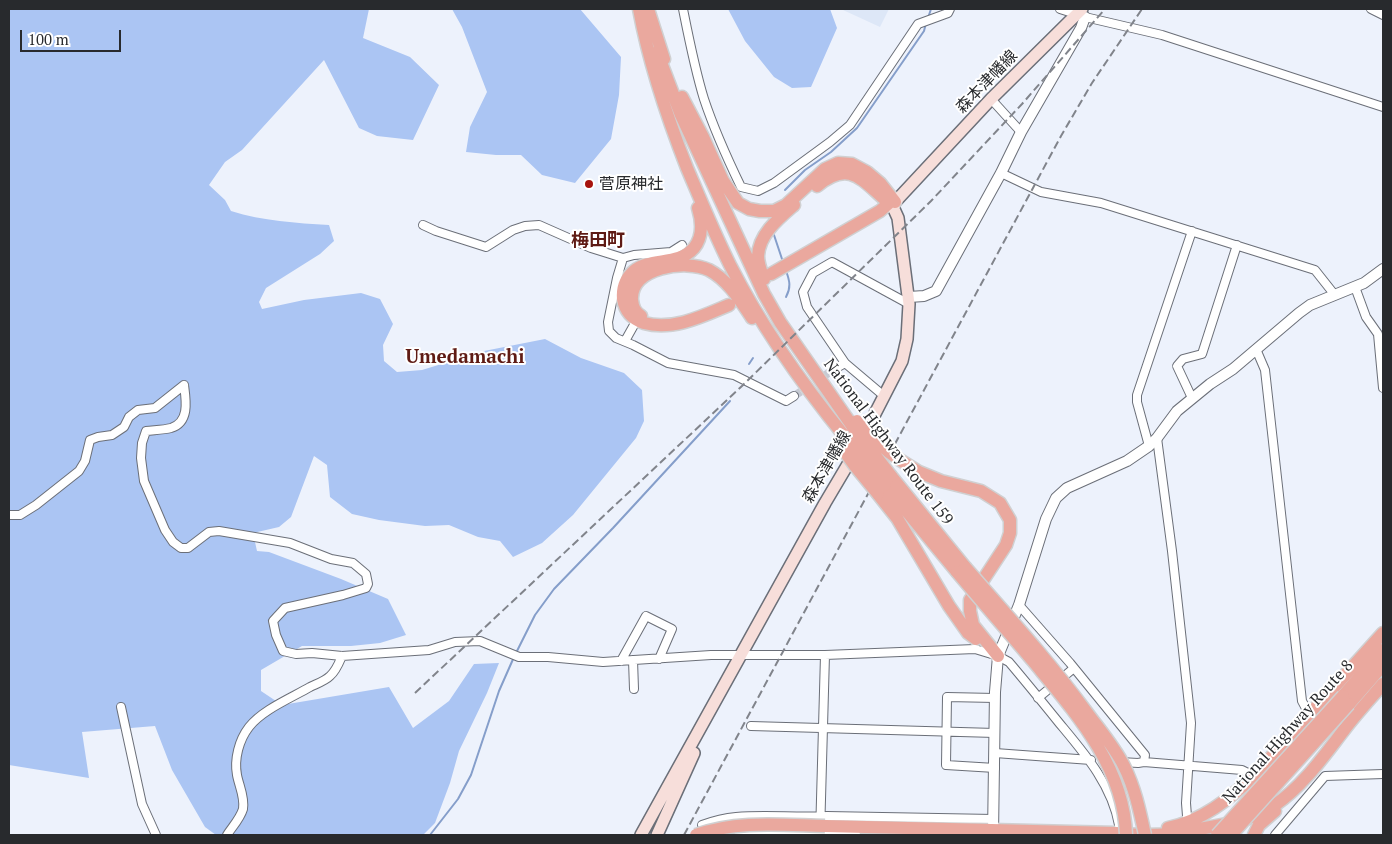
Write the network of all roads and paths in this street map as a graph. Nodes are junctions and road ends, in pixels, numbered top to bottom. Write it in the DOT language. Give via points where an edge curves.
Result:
graph roads {
  1 [pos="683,9"];
  2 [pos="950,9"];
  3 [pos="1060,9"];
  4 [pos="1371,9"];
  5 [pos="643,10"];
  6 [pos="1082,13"];
  7 [pos="1383,15"];
  8 [pos="991,99"];
  9 [pos="1383,107"];
  10 [pos="1021,132"];
  11 [pos="1001,173"];
  12 [pos="892,204"];
  13 [pos="423,225"];
  14 [pos="1192,231"];
  15 [pos="682,245"];
  16 [pos="1237,245"];
  17 [pos="623,258"];
  18 [pos="1383,269"];
  19 [pos="773,276"];
  20 [pos="1355,287"];
  21 [pos="764,294"];
  22 [pos="1334,294"];
  23 [pos="909,300"];
  24 [pos="728,302"];
  25 [pos="638,318"];
  26 [pos="1380,334"];
  27 [pos="625,341"];
  28 [pos="1256,349"];
  29 [pos="845,363"];
  30 [pos="833,370"];
  31 [pos="804,384"];
  32 [pos="1383,388"];
  33 [pos="794,396"];
  34 [pos="884,396"];
  35 [pos="1192,398"];
  36 [pos="849,433"];
  37 [pos="1153,442"];
  38 [pos="884,485"];
  39 [pos="9,515"];
  40 [pos="961,569"];
  41 [pos="1019,605"];
  42 [pos="1383,633"];
  43 [pos="1383,650"];
  44 [pos="825,655"];
  45 [pos="342,656"];
  46 [pos="741,656"];
  47 [pos="998,656"];
  48 [pos="659,659"];
  49 [pos="633,660"];
  50 [pos="621,661"];
  51 [pos="1383,665"];
  52 [pos="1074,668"];
  53 [pos="1383,684"];
  54 [pos="634,689"];
  55 [pos="995,698"];
  56 [pos="1038,698"];
  57 [pos="718,699"];
  58 [pos="1346,700"];
  59 [pos="121,707"];
  60 [pos="1309,714"];
  61 [pos="751,726"];
  62 [pos="823,728"];
  63 [pos="946,731"];
  64 [pos="995,733"];
  65 [pos="995,753"];
  66 [pos="1090,760"];
  67 [pos="1144,762"];
  68 [pos="1189,766"];
  69 [pos="995,768"];
  70 [pos="1383,774"];
  71 [pos="1254,776"];
  72 [pos="1304,780"];
  73 [pos="1187,816"];
  74 [pos="712,821"];
  75 [pos="821,828"];
  76 [pos="993,828"];
  77 [pos="699,830"];
  78 [pos="1119,832"];
  79 [pos="156,835"];
  80 [pos="227,835"];
  81 [pos="642,835"];
  82 [pos="657,835"];
  83 [pos="714,835"];
  84 [pos="738,835"];
  85 [pos="856,835"];
  86 [pos="1145,835"];
  87 [pos="1217,835"];
  88 [pos="1231,835"];
  89 [pos="1254,835"];
  90 [pos="1275,835"];
  1 -- 2 [label="street" via="704,97 723,150 741,187 758,191 774,183 850,125 918,24 948,13"];
  3 -- 6 [label="street"];
  4 -- 7 [label="street"];
  5 -- 12 [label="highway" via="676,86 723,181 738,203 760,211 774,211 786,205 825,169 838,163 852,164 867,172 880,183"];
  5 -- 21 [label="highway" via="678,107"];
  5 -- 25 [label="highway" via="638,21 644,49 701,228 698,242 692,250 681,257 641,267 629,276 623,289 624,306 629,314"];
  5 -- 31 [label="highway, National Highway Route 159" via="658,85 706,215 758,314"];
  6 -- 8 [label="main road, 森本津幡線"];
  6 -- 9 [label="street" via="1162,35"];
  6 -- 10 [label="street" via="1081,28"];
  8 -- 10 [label="street"];
  8 -- 12 [label="main road, 森本津幡線"];
  10 -- 11 [label="street"];
  11 -- 14 [label="street" via="1041,192 1101,203"];
  11 -- 23 [label="street" via="936,290"];
  12 -- 19 [label="highway"];
  12 -- 21 [label="highway" via="858,177 847,173 829,177 764,236 758,256 765,282"];
  12 -- 23 [label="main road, 森本津幡線" via="898,218"];
  13 -- 17 [label="street" via="486,247 513,230 538,225"];
  14 -- 16 [label="street"];
  14 -- 37 [label="street" via="1137,395 1136,402"];
  15 -- 17 [label="street" via="670,252"];
  16 -- 22 [label="street" via="1316,270"];
  16 -- 35 [label="street" via="1202,354 1183,359 1177,366"];
  17 -- 27 [label="street" via="608,322 609,331"];
  18 -- 20 [label="street"];
  20 -- 22 [label="street"];
  20 -- 26 [label="street" via="1370,325"];
  21 -- 36 [label="highway"];
  22 -- 28 [label="street" via="1298,312"];
  23 -- 29 [label="street" via="832,262 813,273 803,292 807,306"];
  23 -- 34 [label="main road, 森本津幡線" via="902,361"];
  24 -- 25 [label="highway" via="680,320"];
  25 -- 27 [label="street"];
  25 -- 31 [label="highway" via="632,295 646,274 671,267 708,270 730,287 789,369"];
  26 -- 32 [label="street"];
  27 -- 33 [label="street" via="668,363 734,375 786,401"];
  28 -- 35 [label="street"];
  28 -- 60 [label="street" via="1265,370 1302,701"];
  29 -- 30 [label="street"];
  29 -- 34 [label="street"];
  31 -- 36 [label="highway, National Highway Route 159" via="833,422"];
  34 -- 46 [label="main road, 森本津幡線"];
  35 -- 37 [label="street" via="1177,411"];
  36 -- 38 [label="highway, National Highway Route 159, bridge"];
  36 -- 38 [label="highway, bridge" via="855,466"];
  36 -- 47 [label="highway, bridge" via="877,442 919,472 981,491 1000,503 1010,520 1010,533 1006,545 970,600 973,625"];
  37 -- 41 [label="street" via="1127,461 1066,488 1056,498 1046,519"];
  37 -- 68 [label="street" via="1172,551 1191,723"];
  38 -- 40 [label="highway, National Highway Route 159"];
  38 -- 47 [label="highway" via="897,518 949,606 968,633"];
  39 -- 45 [label="street" via="20,515 79,472 90,440 112,435 124,427 138,410 155,408 184,385 186,404 181,422 172,427 146,431 142,443 144,481 165,530 181,548 188,548 209,532 219,531 290,543 331,559 354,563 366,574 366,588 285,608 273,621 283,651"];
  40 -- 78 [label="highway, National Highway Route 159, bridge" via="1101,750 1122,802 1126,823"];
  40 -- 86 [label="highway, National Highway Route 159, bridge" via="1016,625 1110,744 1124,766 1137,799"];
  41 -- 47 [label="street"];
  41 -- 52 [label="street"];
  42 -- 60 [label="highway"];
  43 -- 58 [label="highway, National Highway Route 8"];
  44 -- 46 [label="street"];
  44 -- 47 [label="street" via="975,649"];
  44 -- 62 [label="street"];
  45 -- 50 [label="street" via="429,650 455,642 480,641 514,655"];
  45 -- 80 [label="street" via="330,677 262,715 240,741 236,772 243,809"];
  46 -- 48 [label="street"];
  46 -- 57 [label="main road, 森本津幡線"];
  47 -- 55 [label="street"];
  47 -- 56 [label="street" via="1009,662"];
  48 -- 49 [label="street"];
  48 -- 50 [label="street" via="672,629 646,616"];
  49 -- 50 [label="street"];
  49 -- 54 [label="street"];
  51 -- 58 [label="highway, National Highway Route 8"];
  52 -- 56 [label="street"];
  52 -- 67 [label="street" via="1145,755"];
  53 -- 72 [label="highway"];
  55 -- 63 [label="street" via="947,697"];
  55 -- 64 [label="street"];
  56 -- 66 [label="street"];
  57 -- 81 [label="main road, 森本津幡線"];
  57 -- 82 [label="main road, 森本津幡線"];
  58 -- 87 [label="highway, National Highway Route 8, bridge"];
  58 -- 88 [label="highway, National Highway Route 8, bridge"];
  59 -- 79 [label="street" via="142,804"];
  60 -- 71 [label="highway"];
  61 -- 62 [label="street"];
  62 -- 63 [label="street"];
  62 -- 75 [label="street"];
  63 -- 64 [label="street"];
  63 -- 69 [label="street" via="946,765"];
  64 -- 65 [label="street"];
  65 -- 66 [label="street"];
  65 -- 69 [label="street"];
  66 -- 67 [label="street"];
  66 -- 78 [label="street" via="1115,806"];
  67 -- 68 [label="street"];
  68 -- 71 [label="street" via="1242,770"];
  68 -- 73 [label="street"];
  69 -- 76 [label="street"];
  70 -- 90 [label="street" via="1325,776"];
  71 -- 78 [label="highway" via="1219,806 1195,819 1156,830"];
  72 -- 78 [label="highway" via="1274,806 1231,823 1159,835"];
  72 -- 89 [label="highway" via="1292,797 1269,816"];
  74 -- 75 [label="street" via="745,816"];
  74 -- 77 [label="street"];
  74 -- 83 [label="street"];
  75 -- 76 [label="highway"];
  75 -- 76 [label="street" via="874,819"];
  75 -- 77 [label="highway, bridge" via="768,824"];
  75 -- 84 [label="street"];
  75 -- 85 [label="street"];
  76 -- 78 [label="highway"];
}
